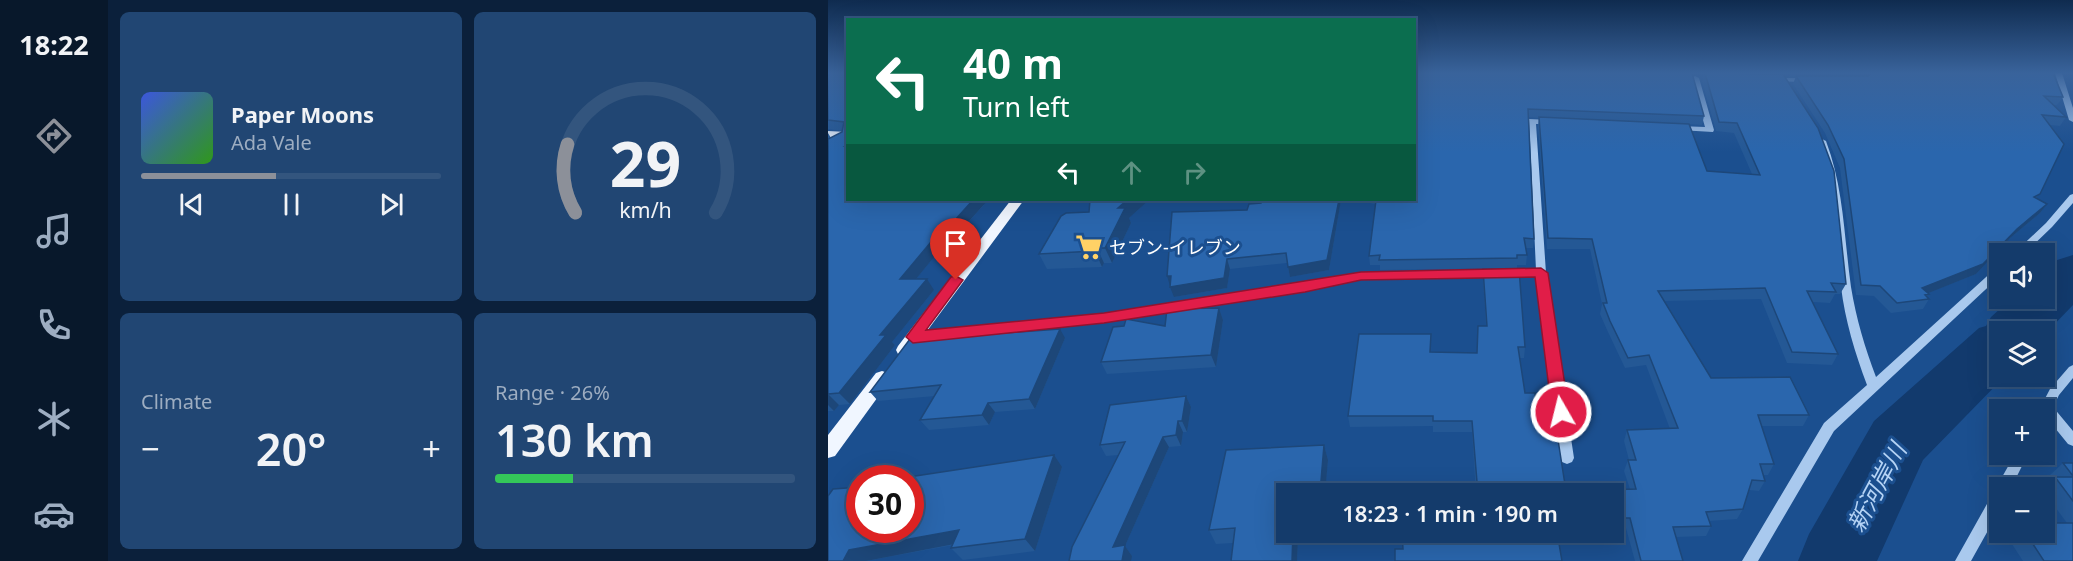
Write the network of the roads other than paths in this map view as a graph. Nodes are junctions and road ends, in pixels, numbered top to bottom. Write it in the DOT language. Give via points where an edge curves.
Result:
graph roads {
  1 [pos="1704,99"];
  2 [pos="2066,99"];
  3 [pos="2073,120"];
  4 [pos="1563,122"];
  5 [pos="1663,128"];
  6 [pos="828,134"];
  7 [pos="1820,135"];
  8 [pos="844,138"];
  9 [pos="2073,197"];
  10 [pos="1016,201"];
  11 [pos="2030,243"];
  12 [pos="1541,273"];
  13 [pos="1989,280"];
  14 [pos="913,337"];
  15 [pos="2073,370"];
  16 [pos="1873,385"];
  17 [pos="2051,399"];
  18 [pos="2055,421"];
  19 [pos="2073,440"];
  20 [pos="828,450"];
  21 [pos="1567,458"];
  22 [pos="1989,514"];
  23 [pos="1750,561"];
  24 [pos="1963,561"];
  1 -- 5 [label="street" via="1710,130"];
  2 -- 3 [label="street"];
  4 -- 12 [label="street" via="1532,121"];
  6 -- 8 [label="main road"];
  7 -- 16 [label="street" via="1838,191 1846,288 1859,351"];
  9 -- 11 [label="street"];
  10 -- 14 [label="main road"];
  12 -- 14 [label="street" via="1361,276 1104,318"];
  12 -- 21 [label="street"];
  13 -- 16 [label="street"];
  14 -- 20 [label="main road"];
  15 -- 17 [label="street"];
  16 -- 23 [label="street" via="1829,427"];
  18 -- 19 [label="street"];
  22 -- 24 [label="street"];
}
